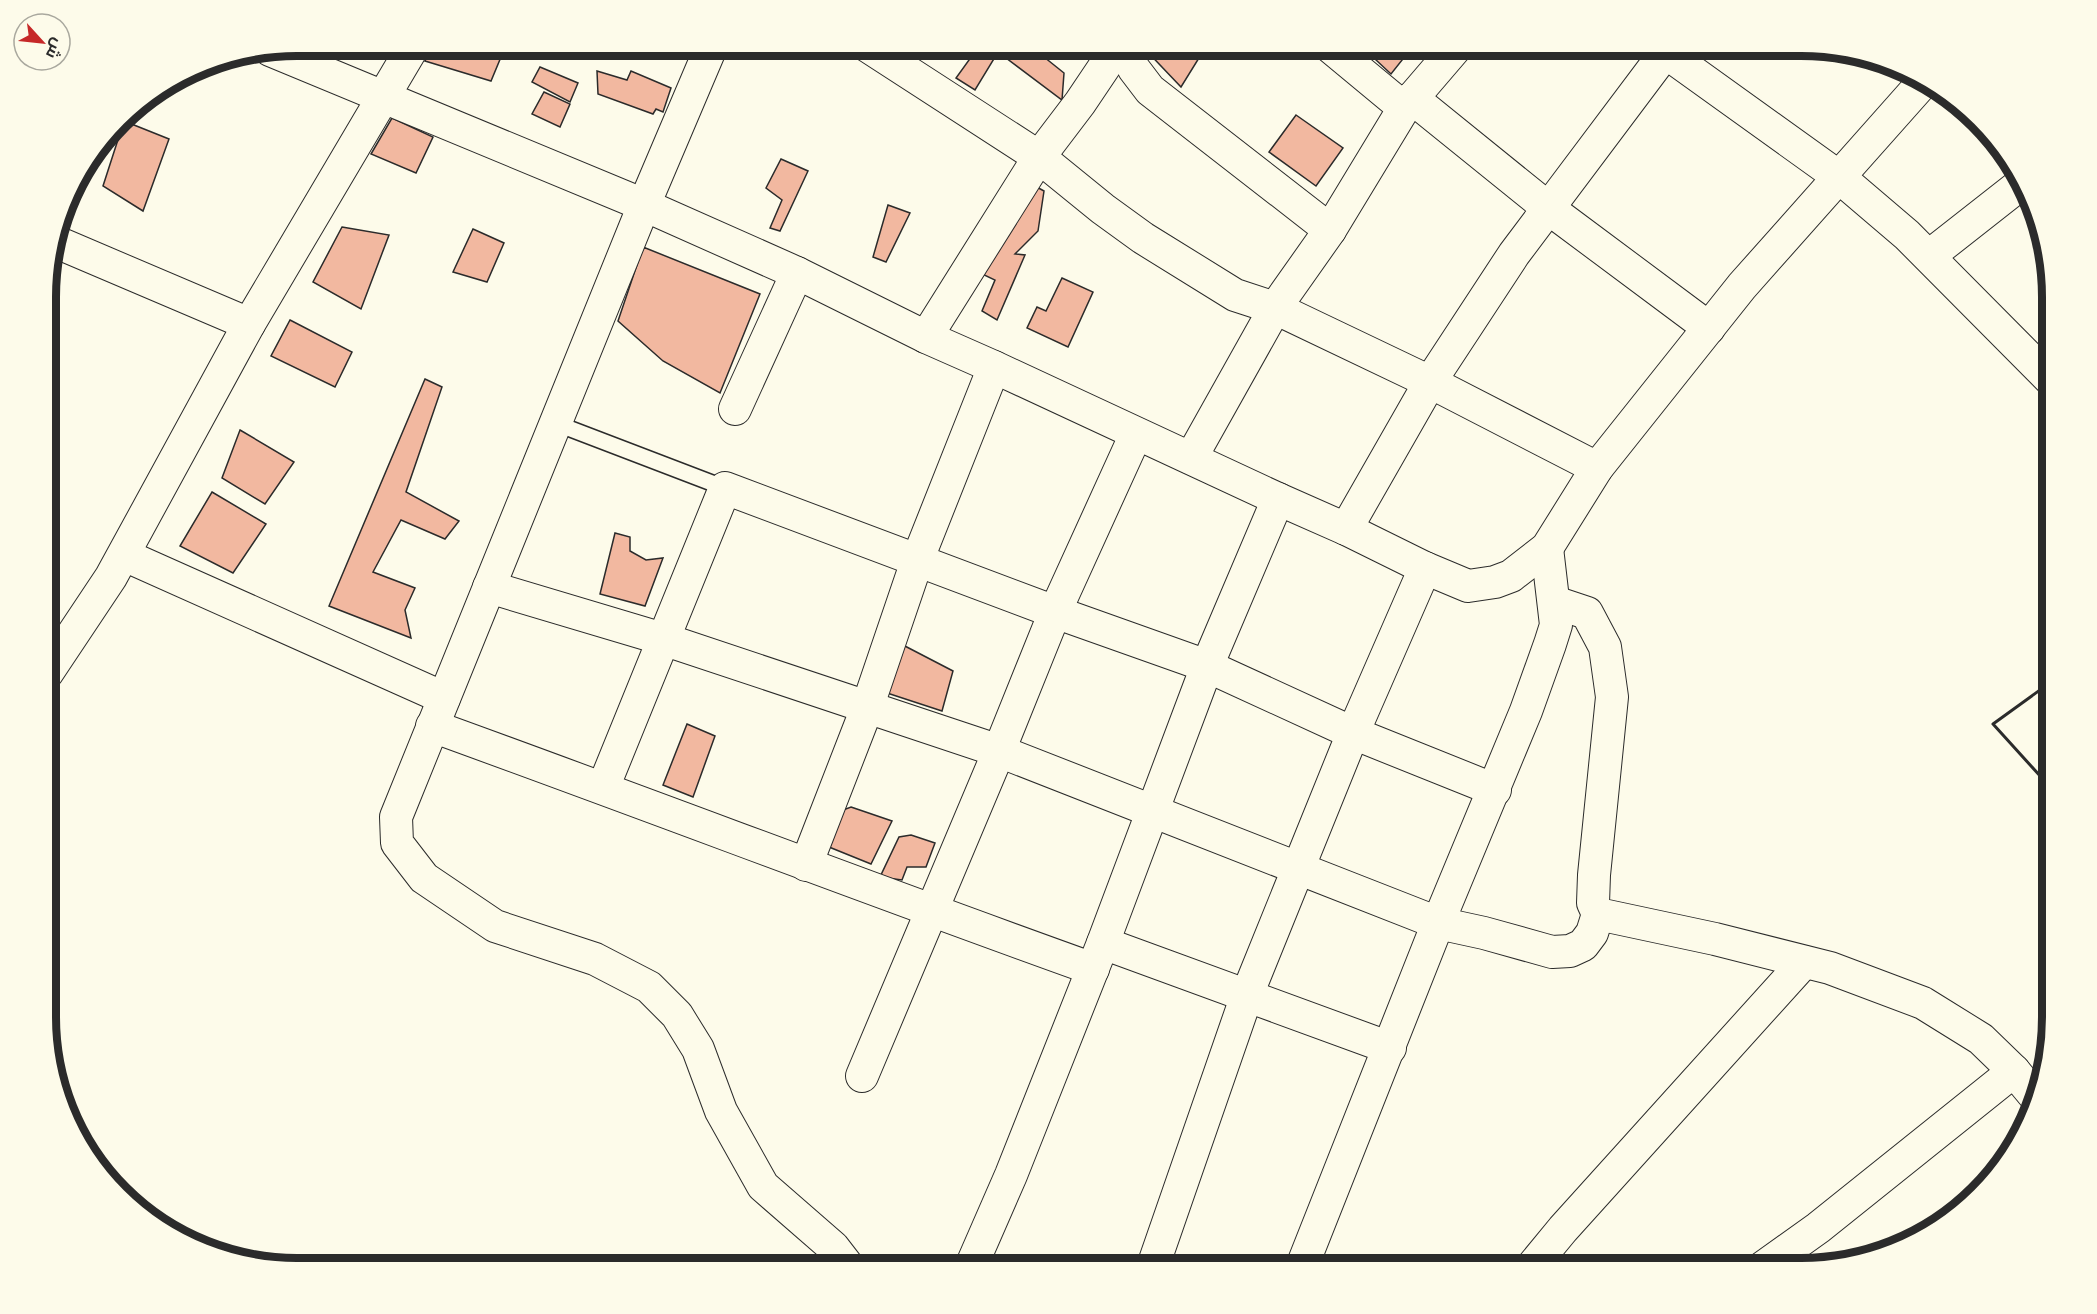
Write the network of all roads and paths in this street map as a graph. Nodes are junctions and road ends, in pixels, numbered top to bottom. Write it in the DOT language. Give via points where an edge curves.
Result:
graph roads {
  1 [pos="284,56"];
  2 [pos="408,56"];
  3 [pos="707,56"];
  4 [pos="883,56"];
  5 [pos="1113,56"];
  6 [pos="1127,56"];
  7 [pos="1343,56"];
  8 [pos="1449,56"];
  9 [pos="1662,56"];
  10 [pos="1679,56"];
  11 [pos="1919,87"];
  12 [pos="384,98"];
  13 [pos="1408,103"];
  14 [pos="1039,157"];
  15 [pos="1839,177"];
  16 [pos="2016,188"];
  17 [pos="644,205"];
  18 [pos="1548,208"];
  19 [pos="1330,230"];
  20 [pos="61,244"];
  21 [pos="1929,256"];
  22 [pos="797,273"];
  23 [pos="1275,308"];
  24 [pos="249,324"];
  25 [pos="1709,328"];
  26 [pos="926,337"];
  27 [pos="994,366"];
  28 [pos="2042,370"];
  29 [pos="1430,382"];
  30 [pos="735,409"];
  31 [pos="555,423"];
  32 [pos="1136,434"];
  33 [pos="1191,458"];
  34 [pos="1597,468"];
  35 [pos="726,488"];
  36 [pos="1278,499"];
  37 [pos="1346,529"];
  38 [pos="1547,548"];
  39 [pos="124,555"];
  40 [pos="917,561"];
  41 [pos="1425,568"];
  42 [pos="489,587"];
  43 [pos="1554,602"];
  44 [pos="1055,612"];
  45 [pos="663,639"];
  46 [pos="56,660"];
  47 [pos="1207,666"];
  48 [pos="444,698"];
  49 [pos="867,708"];
  50 [pos="432,726"];
  51 [pos="1353,733"];
  52 [pos="999,751"];
  53 [pos="603,788"];
  54 [pos="1495,790"];
  55 [pos="1152,810"];
  56 [pos="806,865"];
  57 [pos="1299,867"];
  58 [pos="930,911"];
  59 [pos="1598,915"];
  60 [pos="1438,923"];
  61 [pos="1098,956"];
  62 [pos="1804,962"];
  63 [pos="1246,995"];
  64 [pos="1390,1048"];
  65 [pos="2014,1071"];
  66 [pos="862,1076"];
  67 [pos="2030,1091"];
  68 [pos="842,1258"];
  69 [pos="975,1258"];
  70 [pos="1156,1258"];
  71 [pos="1305,1258"];
  72 [pos="1539,1258"];
  73 [pos="1777,1258"];
  1 -- 12 [label="street"];
  2 -- 12 [label="street"];
  3 -- 17 [label="street"];
  4 -- 14 [label="street"];
  5 -- 14 [label="street"];
  6 -- 19 [label="street" via="1150,90"];
  7 -- 13 [label="street"];
  8 -- 13 [label="street"];
  9 -- 18 [label="street"];
  10 -- 15 [label="street"];
  11 -- 15 [label="street"];
  12 -- 17 [label="street"];
  12 -- 24 [label="street"];
  13 -- 18 [label="street"];
  13 -- 19 [label="street"];
  14 -- 23 [label="street" via="1143,238 1235,295"];
  14 -- 26 [label="street"];
  15 -- 21 [label="street"];
  15 -- 25 [label="street"];
  16 -- 21 [label="street"];
  17 -- 22 [label="street"];
  17 -- 31 [label="street"];
  18 -- 25 [label="street"];
  18 -- 29 [label="street"];
  19 -- 23 [label="street"];
  20 -- 24 [label="street"];
  21 -- 28 [label="street"];
  22 -- 26 [label="street"];
  22 -- 30 [label="street"];
  23 -- 29 [label="street"];
  23 -- 33 [label="street"];
  24 -- 39 [label="street"];
  25 -- 34 [label="street"];
  26 -- 27 [label="street"];
  27 -- 32 [label="street"];
  27 -- 40 [label="street"];
  29 -- 34 [label="street"];
  29 -- 37 [label="street"];
  31 -- 35 [label="lane"];
  31 -- 42 [label="street"];
  32 -- 33 [label="street"];
  32 -- 44 [label="street"];
  33 -- 36 [label="street"];
  34 -- 38 [label="street"];
  35 -- 40 [label="street"];
  35 -- 45 [label="street"];
  36 -- 37 [label="street"];
  36 -- 47 [label="street"];
  37 -- 41 [label="street"];
  38 -- 41 [label="street" via="1511,576 1495,582 1468,586"];
  38 -- 43 [label="street"];
  39 -- 46 [label="street"];
  39 -- 48 [label="street"];
  40 -- 44 [label="street"];
  40 -- 49 [label="street"];
  41 -- 51 [label="street"];
  42 -- 45 [label="street"];
  42 -- 48 [label="street"];
  43 -- 54 [label="street" via="1556,625"];
  43 -- 59 [label="street" via="1587,614 1605,646 1612,697 1594,874 1593,903"];
  44 -- 47 [label="street"];
  44 -- 52 [label="street"];
  45 -- 49 [label="street"];
  45 -- 53 [label="street"];
  47 -- 51 [label="street"];
  47 -- 55 [label="street"];
  48 -- 50 [label="street"];
  49 -- 52 [label="street"];
  49 -- 56 [label="street"];
  50 -- 53 [label="street"];
  50 -- 68 [label="street" via="396,817 397,843 424,878 495,926 595,959 649,987 677,1015 698,1049 721,1111 763,1186"];
  51 -- 54 [label="street"];
  51 -- 57 [label="street"];
  52 -- 55 [label="street"];
  52 -- 58 [label="street"];
  53 -- 56 [label="street"];
  54 -- 60 [label="street"];
  55 -- 57 [label="street"];
  55 -- 61 [label="street"];
  56 -- 58 [label="street"];
  57 -- 60 [label="street"];
  57 -- 63 [label="street"];
  58 -- 61 [label="street"];
  58 -- 66 [label="street"];
  59 -- 60 [label="street" via="1584,945 1552,952"];
  59 -- 62 [label="street"];
  60 -- 64 [label="street"];
  61 -- 63 [label="street"];
  61 -- 69 [label="street"];
  62 -- 65 [label="street" via="1923,1003 1981,1039"];
  62 -- 72 [label="street"];
  63 -- 64 [label="street"];
  63 -- 70 [label="street"];
  64 -- 71 [label="street"];
  65 -- 67 [label="street"];
  65 -- 73 [label="street"];
}
